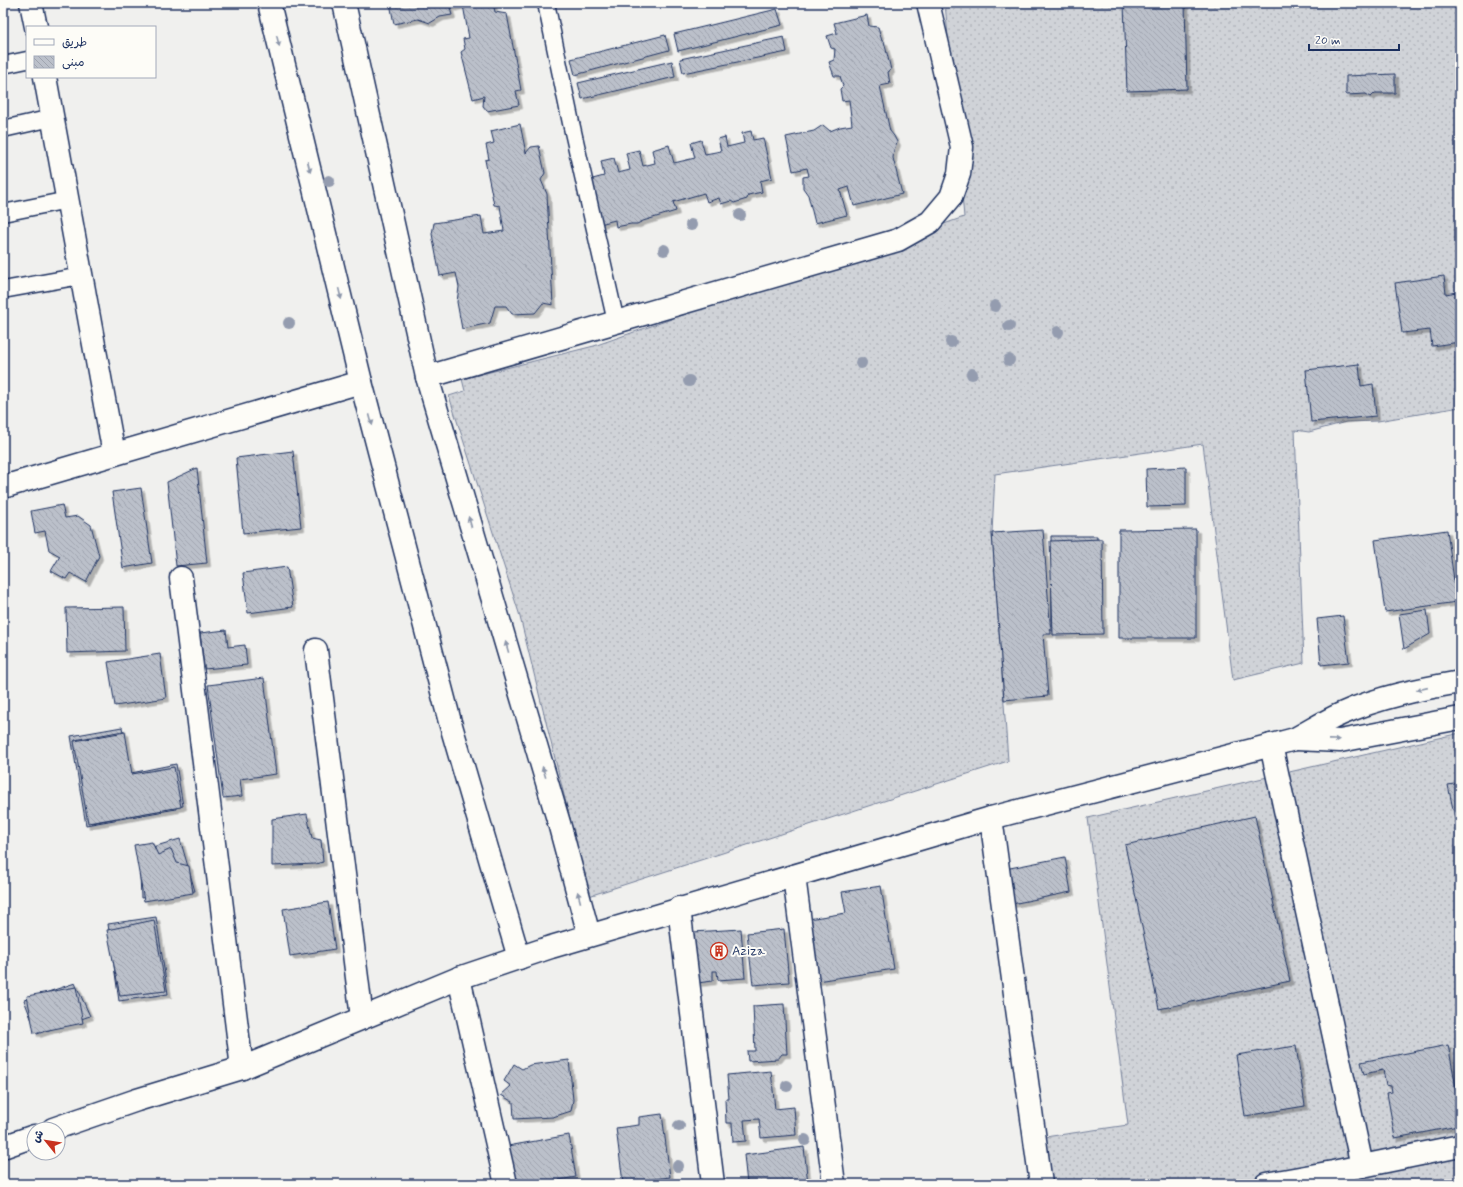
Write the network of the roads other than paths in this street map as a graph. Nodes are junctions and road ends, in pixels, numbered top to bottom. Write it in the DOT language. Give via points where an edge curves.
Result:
graph roads {
  1 [pos="31,3"];
  2 [pos="269,3"];
  3 [pos="344,3"];
  4 [pos="546,3"];
  5 [pos="928,3"];
  6 [pos="36,26"];
  7 [pos="26,60"];
  8 [pos="3,65"];
  9 [pos="45,78"];
  10 [pos="52,118"];
  11 [pos="3,129"];
  12 [pos="68,200"];
  13 [pos="3,213"];
  14 [pos="82,276"];
  15 [pos="3,290"];
  16 [pos="616,322"];
  17 [pos="427,377"];
  18 [pos="361,382"];
  19 [pos="114,454"];
  20 [pos="3,487"];
  21 [pos="181,578"];
  22 [pos="316,650"];
  23 [pos="1460,682"];
  24 [pos="1460,718"];
  25 [pos="1295,739"];
  26 [pos="1272,745"];
  27 [pos="991,818"];
  28 [pos="794,876"];
  29 [pos="679,908"];
  30 [pos="589,935"];
  31 [pos="519,958"];
  32 [pos="459,978"];
  33 [pos="362,1018"];
  34 [pos="242,1068"];
  35 [pos="66,1124"];
  36 [pos="26,1139"];
  37 [pos="3,1146"];
  38 [pos="1460,1146"];
  39 [pos="1362,1166"];
  40 [pos="1334,1178"];
  41 [pos="506,1184"];
  42 [pos="714,1184"];
  43 [pos="834,1184"];
  44 [pos="1040,1184"];
  45 [pos="1266,1184"];
  1 -- 6 [label="street"];
  2 -- 18 [label="street, one-way"];
  3 -- 17 [label="street"];
  4 -- 16 [label="lane"];
  5 -- 16 [label="street" via="962,147 959,174 951,197 930,222 898,240"];
  7 -- 8 [label="lane"];
  9 -- 10 [label="street"];
  10 -- 11 [label="lane"];
  10 -- 12 [label="street"];
  12 -- 13 [label="lane"];
  12 -- 14 [label="street"];
  14 -- 15 [label="lane"];
  14 -- 19 [label="street"];
  16 -- 17 [label="street"];
  30 -- 17 [label="street, one-way" via="559,823"];
  18 -- 19 [label="street"];
  18 -- 31 [label="street, one-way" via="450,722"];
  19 -- 20 [label="street"];
  21 -- 34 [label="street"];
  22 -- 33 [label="street"];
  23 -- 25 [label="street, one-way" via="1422,688 1373,702 1341,714"];
  25 -- 24 [label="street, one-way" via="1340,741"];
  25 -- 26 [label="street"];
  26 -- 27 [label="street"];
  26 -- 39 [label="street"];
  27 -- 28 [label="street"];
  27 -- 44 [label="street"];
  28 -- 29 [label="street"];
  28 -- 43 [label="street"];
  29 -- 30 [label="street"];
  29 -- 42 [label="street"];
  30 -- 31 [label="street"];
  31 -- 32 [label="street"];
  32 -- 33 [label="street"];
  32 -- 41 [label="street"];
  33 -- 34 [label="street"];
  34 -- 35 [label="street"];
  36 -- 37 [label="street"];
  38 -- 39 [label="street"];
  39 -- 40 [label="street"];
  40 -- 45 [label="street"];
}
